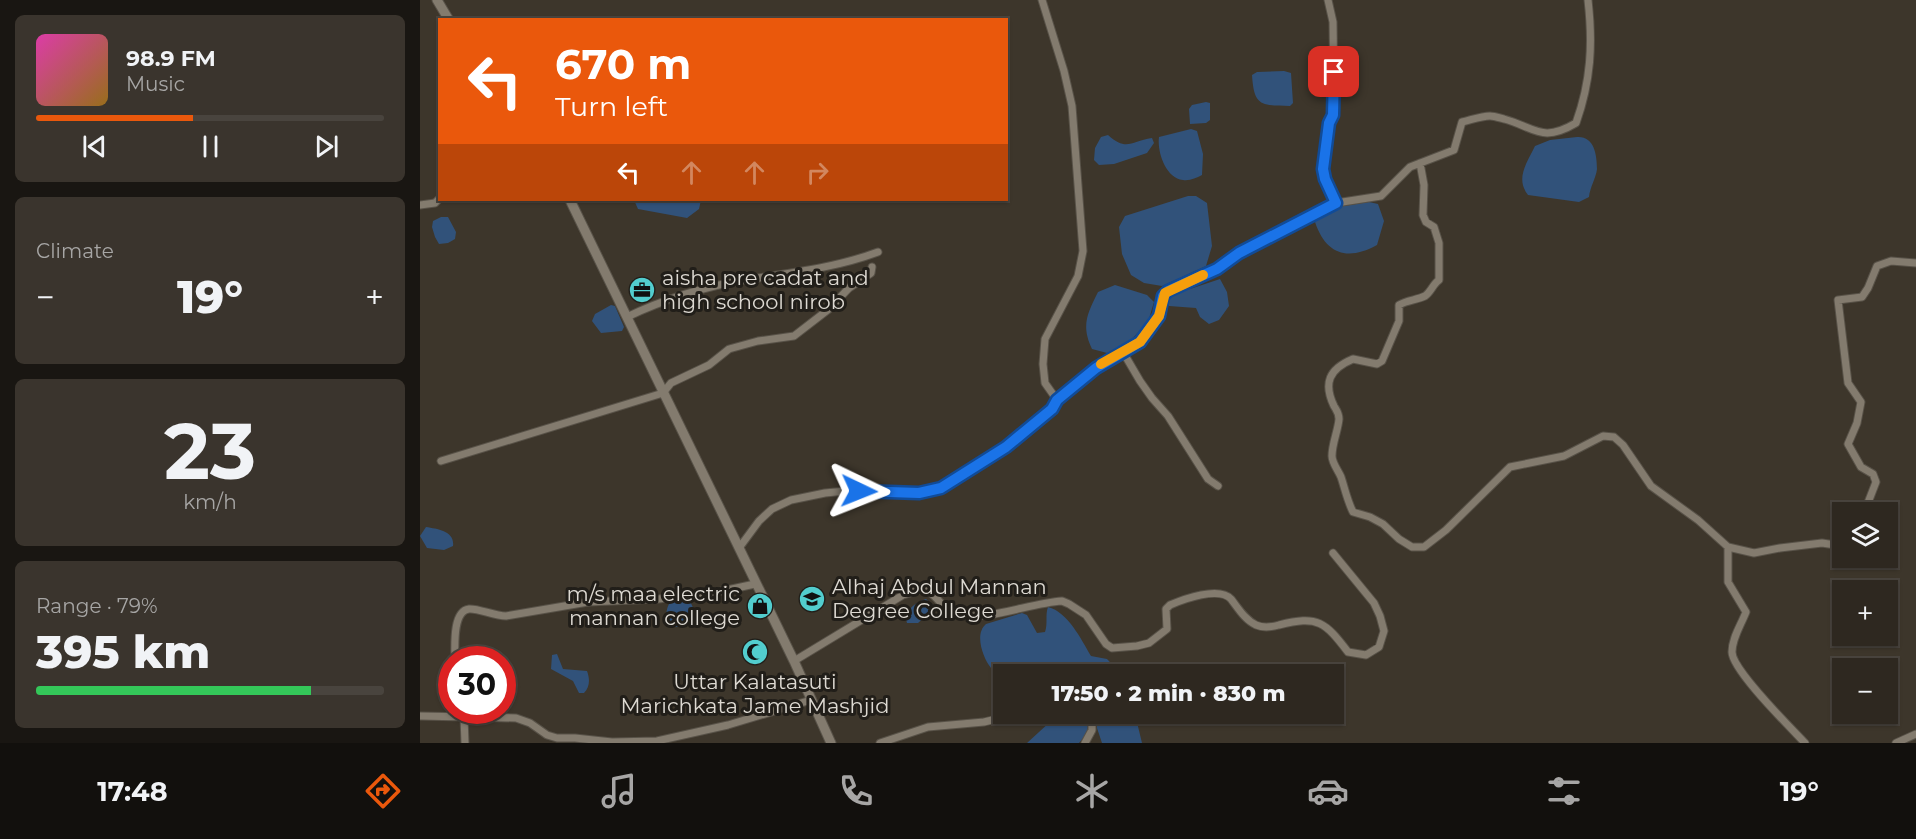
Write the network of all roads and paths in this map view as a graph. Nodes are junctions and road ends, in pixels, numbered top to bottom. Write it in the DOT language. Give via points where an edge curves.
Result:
graph roads {
  1 [pos="436,0"];
  2 [pos="1042,0"];
  3 [pos="1328,0"];
  4 [pos="1588,0"];
  5 [pos="447,18"];
  6 [pos="1420,163"];
  7 [pos="438,200"];
  8 [pos="570,201"];
  9 [pos="1336,203"];
  10 [pos="420,205"];
  11 [pos="879,252"];
  12 [pos="1916,263"];
  13 [pos="872,267"];
  14 [pos="627,317"];
  15 [pos="1124,352"];
  16 [pos="663,393"];
  17 [pos="1057,400"];
  18 [pos="441,461"];
  19 [pos="1218,486"];
  20 [pos="1868,502"];
  21 [pos="1832,544"];
  22 [pos="739,548"];
  23 [pos="1728,548"];
  24 [pos="1333,553"];
  25 [pos="755,584"];
  26 [pos="455,646"];
  27 [pos="794,661"];
  28 [pos="811,700"];
  29 [pos="438,715"];
  30 [pos="420,716"];
  31 [pos="516,718"];
  32 [pos="993,720"];
  33 [pos="464,724"];
  34 [pos="1092,724"];
  35 [pos="1916,734"];
  36 [pos="657,742"];
  37 [pos="465,743"];
  38 [pos="831,743"];
  39 [pos="880,743"];
  40 [pos="1085,743"];
  41 [pos="1804,743"];
  42 [pos="1896,743"];
  1 -- 5 [label="street"];
  2 -- 17 [label="street" via="1072,106 1083,251 1078,276 1045,339 1045,383"];
  3 -- 9 [label="street" via="1333,22 1334,97 1323,169"];
  4 -- 6 [label="street" via="1592,34 1589,70 1576,123 1548,134 1491,116 1462,122 1454,150"];
  6 -- 9 [label="street" via="1410,167 1381,196"];
  6 -- 23 [label="street" via="1423,215 1434,227 1439,243 1439,280 1424,296 1399,305 1399,321 1382,361 1366,363 1353,358 1328,380 1339,421 1332,458 1353,512 1383,524 1412,547 1424,547 1510,467 1564,456 1603,436 1614,437 1651,486"];
  7 -- 10 [label="street"];
  8 -- 14 [label="street"];
  9 -- 15 [label="street" via="1239,253 1217,269 1168,291 1163,296 1159,316 1140,342"];
  11 -- 14 [label="street" via="827,267 742,280 673,298"];
  12 -- 20 [label="street" via="1891,261 1877,266 1862,297 1838,300 1848,383 1861,402 1848,444 1861,467 1874,474 1876,482"];
  13 -- 16 [label="street" via="871,273 794,336 729,349 709,365 671,383"];
  14 -- 16 [label="street"];
  15 -- 17 [label="street" via="1096,368"];
  15 -- 19 [label="street" via="1208,478"];
  16 -- 18 [label="street"];
  16 -- 22 [label="street"];
  17 -- 22 [label="street" via="1052,409 1006,447 941,488 919,493 846,491 791,500 759,521"];
  21 -- 23 [label="street" via="1754,554"];
  22 -- 25 [label="street"];
  23 -- 41 [label="street" via="1728,582 1746,612 1734,640 1732,659"];
  24 -- 27 [label="street" via="1374,603 1384,625 1379,647 1366,655 1348,652 1327,626 1303,619 1274,626 1256,625 1230,598 1216,592 1170,604 1166,609 1167,629 1149,643 1112,648 1086,615 1062,601 971,615 949,611 923,589 903,595"];
  25 -- 26 [label="street" via="713,593 588,602 495,616 470,609 460,616"];
  25 -- 27 [label="street"];
  27 -- 28 [label="street"];
  28 -- 36 [label="street"];
  28 -- 38 [label="street"];
  29 -- 30 [label="street"];
  31 -- 36 [label="street" via="557,738"];
  32 -- 39 [label="street" via="928,727"];
  33 -- 37 [label="street"];
  34 -- 40 [label="street"];
  35 -- 42 [label="street"];
}
